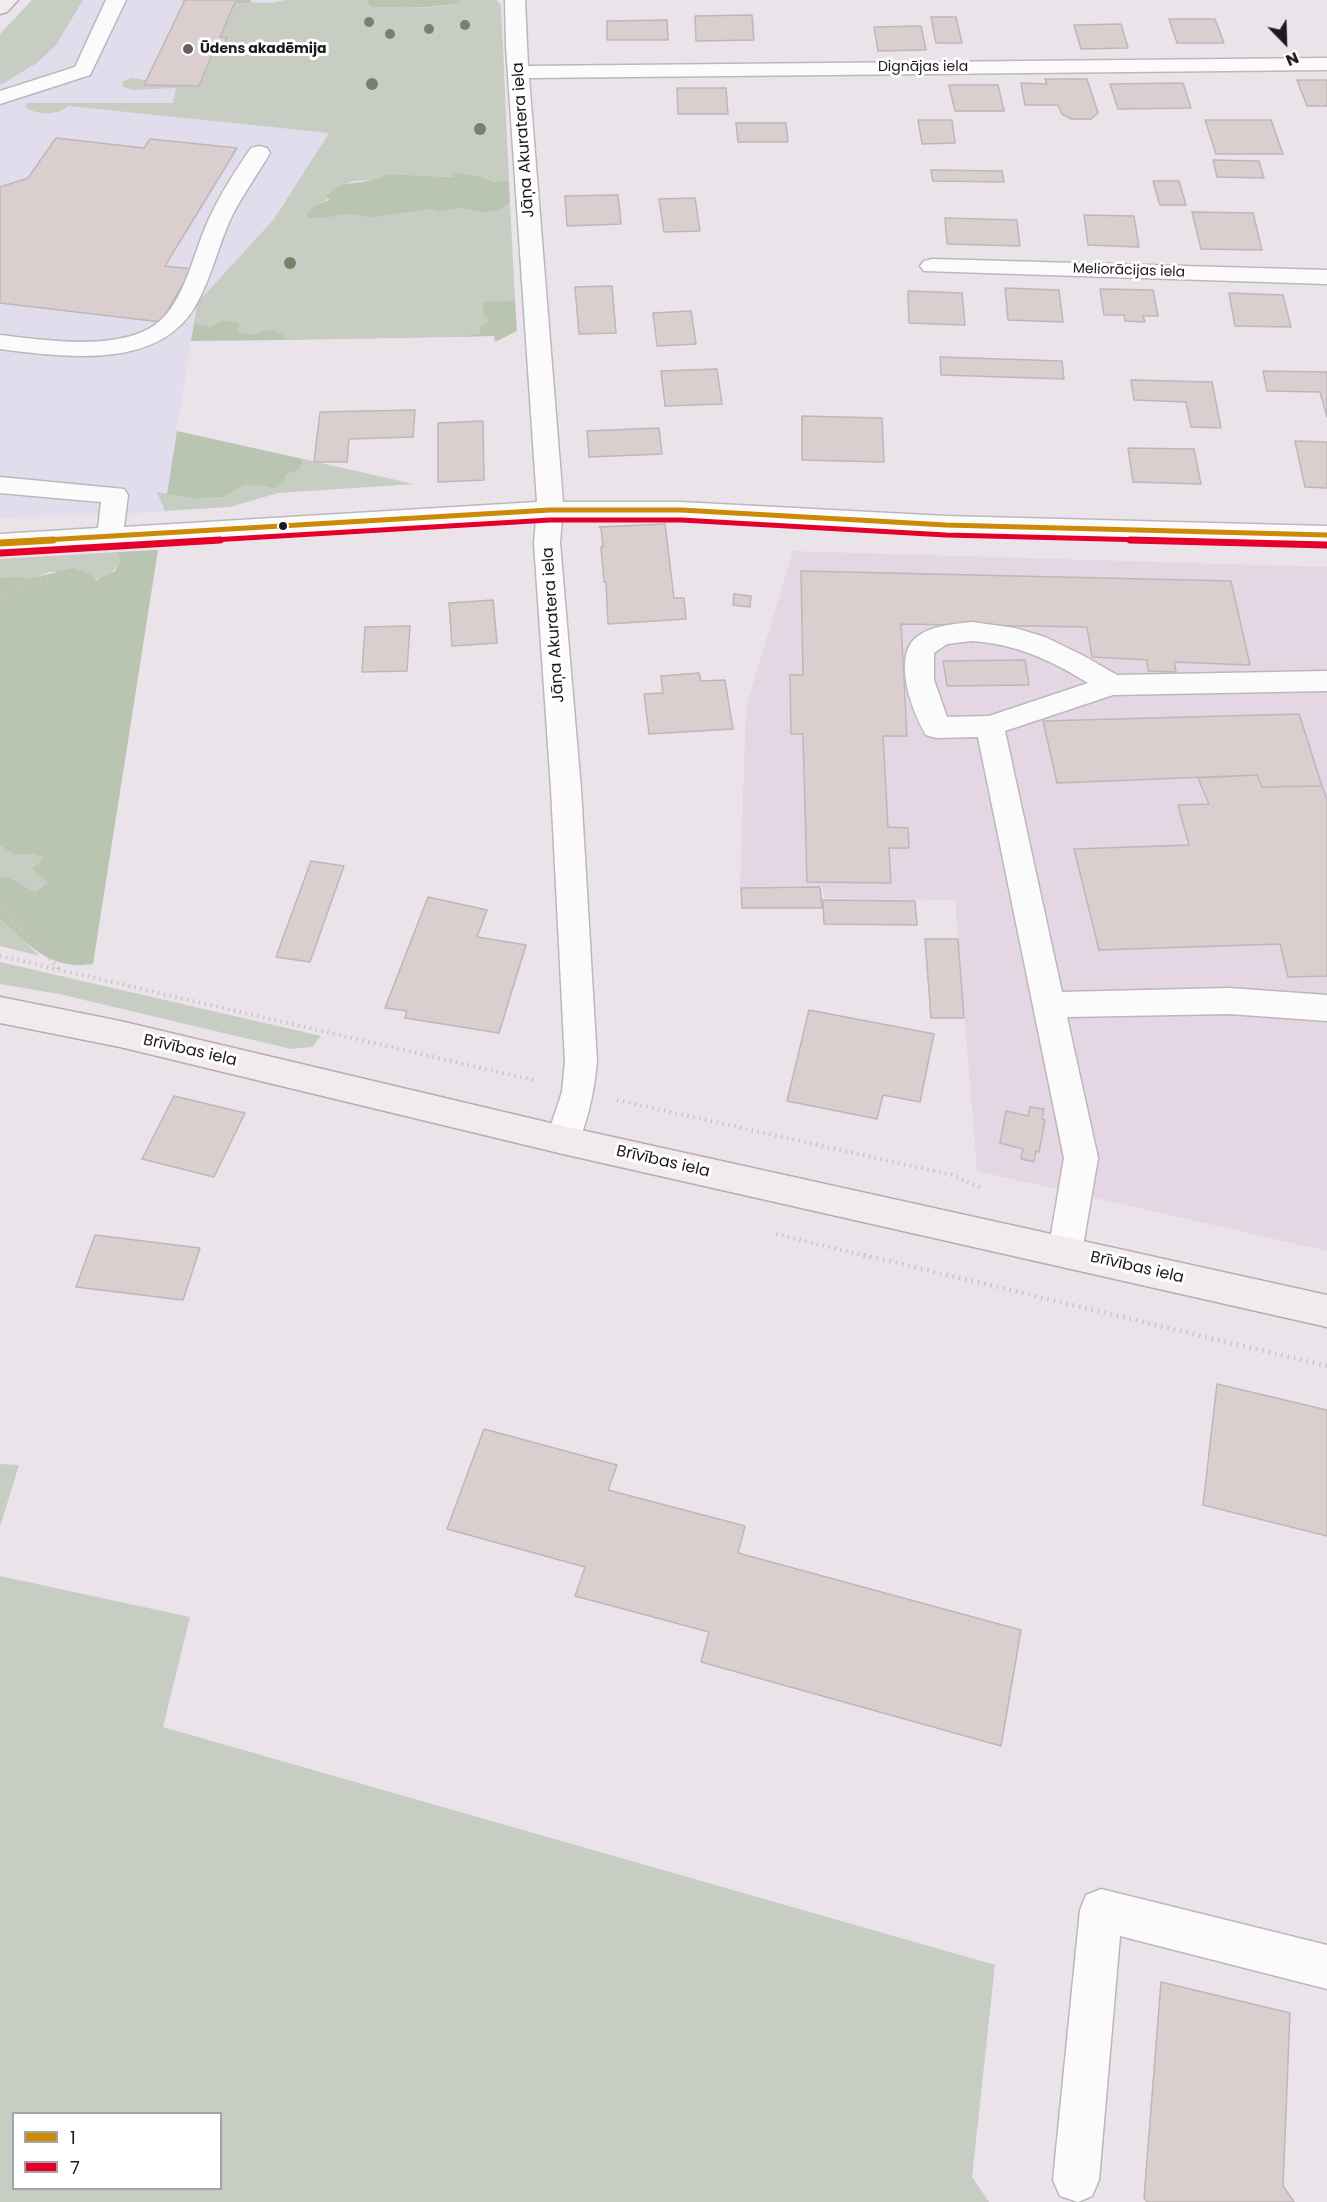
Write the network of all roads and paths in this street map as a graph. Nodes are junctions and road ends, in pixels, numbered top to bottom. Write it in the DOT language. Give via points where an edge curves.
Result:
graph roads {
  1 [pos="8,0"];
  2 [pos="116,0"];
  3 [pos="515,0"];
  4 [pos="0,8"];
  5 [pos="1327,64"];
  6 [pos="520,72"];
  7 [pos="0,98"];
  8 [pos="259,153"];
  9 [pos="932,266"];
  10 [pos="1327,277"];
  11 [pos="0,342"];
  12 [pos="0,485"];
  13 [pos="550,510"];
  14 [pos="1327,535"];
  15 [pos="110,537"];
  16 [pos="0,543"];
  17 [pos="1327,681"];
  18 [pos="1112,685"];
  19 [pos="990,726"];
  20 [pos="0,906"];
  21 [pos="0,956"];
  22 [pos="62,971"];
  23 [pos="1049,1005"];
  24 [pos="1327,1008"];
  25 [pos="0,1010"];
  26 [pos="578,1092"];
  27 [pos="563,1140"];
  28 [pos="984,1189"];
  29 [pos="1065,1252"];
  30 [pos="1327,1311"];
  31 [pos="1327,1967"];
  32 [pos="1076,2180"];
  1 -- 4 [label="main road"];
  2 -- 7 [label="street" via="83,71"];
  3 -- 6 [label="street, Jāņa Akuratera iela"];
  5 -- 6 [label="street, Dignājas iela"];
  6 -- 13 [label="street, Jāņa Akuratera iela"];
  8 -- 11 [label="street" via="221,216 191,292 166,328 138,342 99,346 41,347"];
  9 -- 10 [label="street, Meliorācijas iela"];
  12 -- 15 [label="street" via="115,495"];
  13 -- 14 [label="street" via="681,510 946,525"];
  13 -- 15 [label="street"];
  13 -- 26 [label="street, Jāņa Akuratera iela" via="547,543 575,937 581,1062"];
  15 -- 16 [label="street"];
  17 -- 18 [label="street"];
  18 -- 19 [label="street"];
  18 -- 19 [label="street" via="1066,656 1004,634 956,633 926,643 919,664 936,728"];
  19 -- 23 [label="street"];
  20 -- 22 [label="path"];
  21 -- 22 [label="path"];
  22 -- 26 [label="path"];
  23 -- 24 [label="street" via="1229,1001"];
  23 -- 29 [label="street" via="1081,1158"];
  25 -- 27 [label="main road, Brīvības iela" via="120,1034"];
  26 -- 27 [label="street, Jāņa Akuratera iela"];
  26 -- 28 [label="path" via="952,1175"];
  27 -- 29 [label="main road, Brīvības iela"];
  29 -- 30 [label="main road, Brīvības iela"];
  31 -- 32 [label="street" via="1101,1910"];
}
